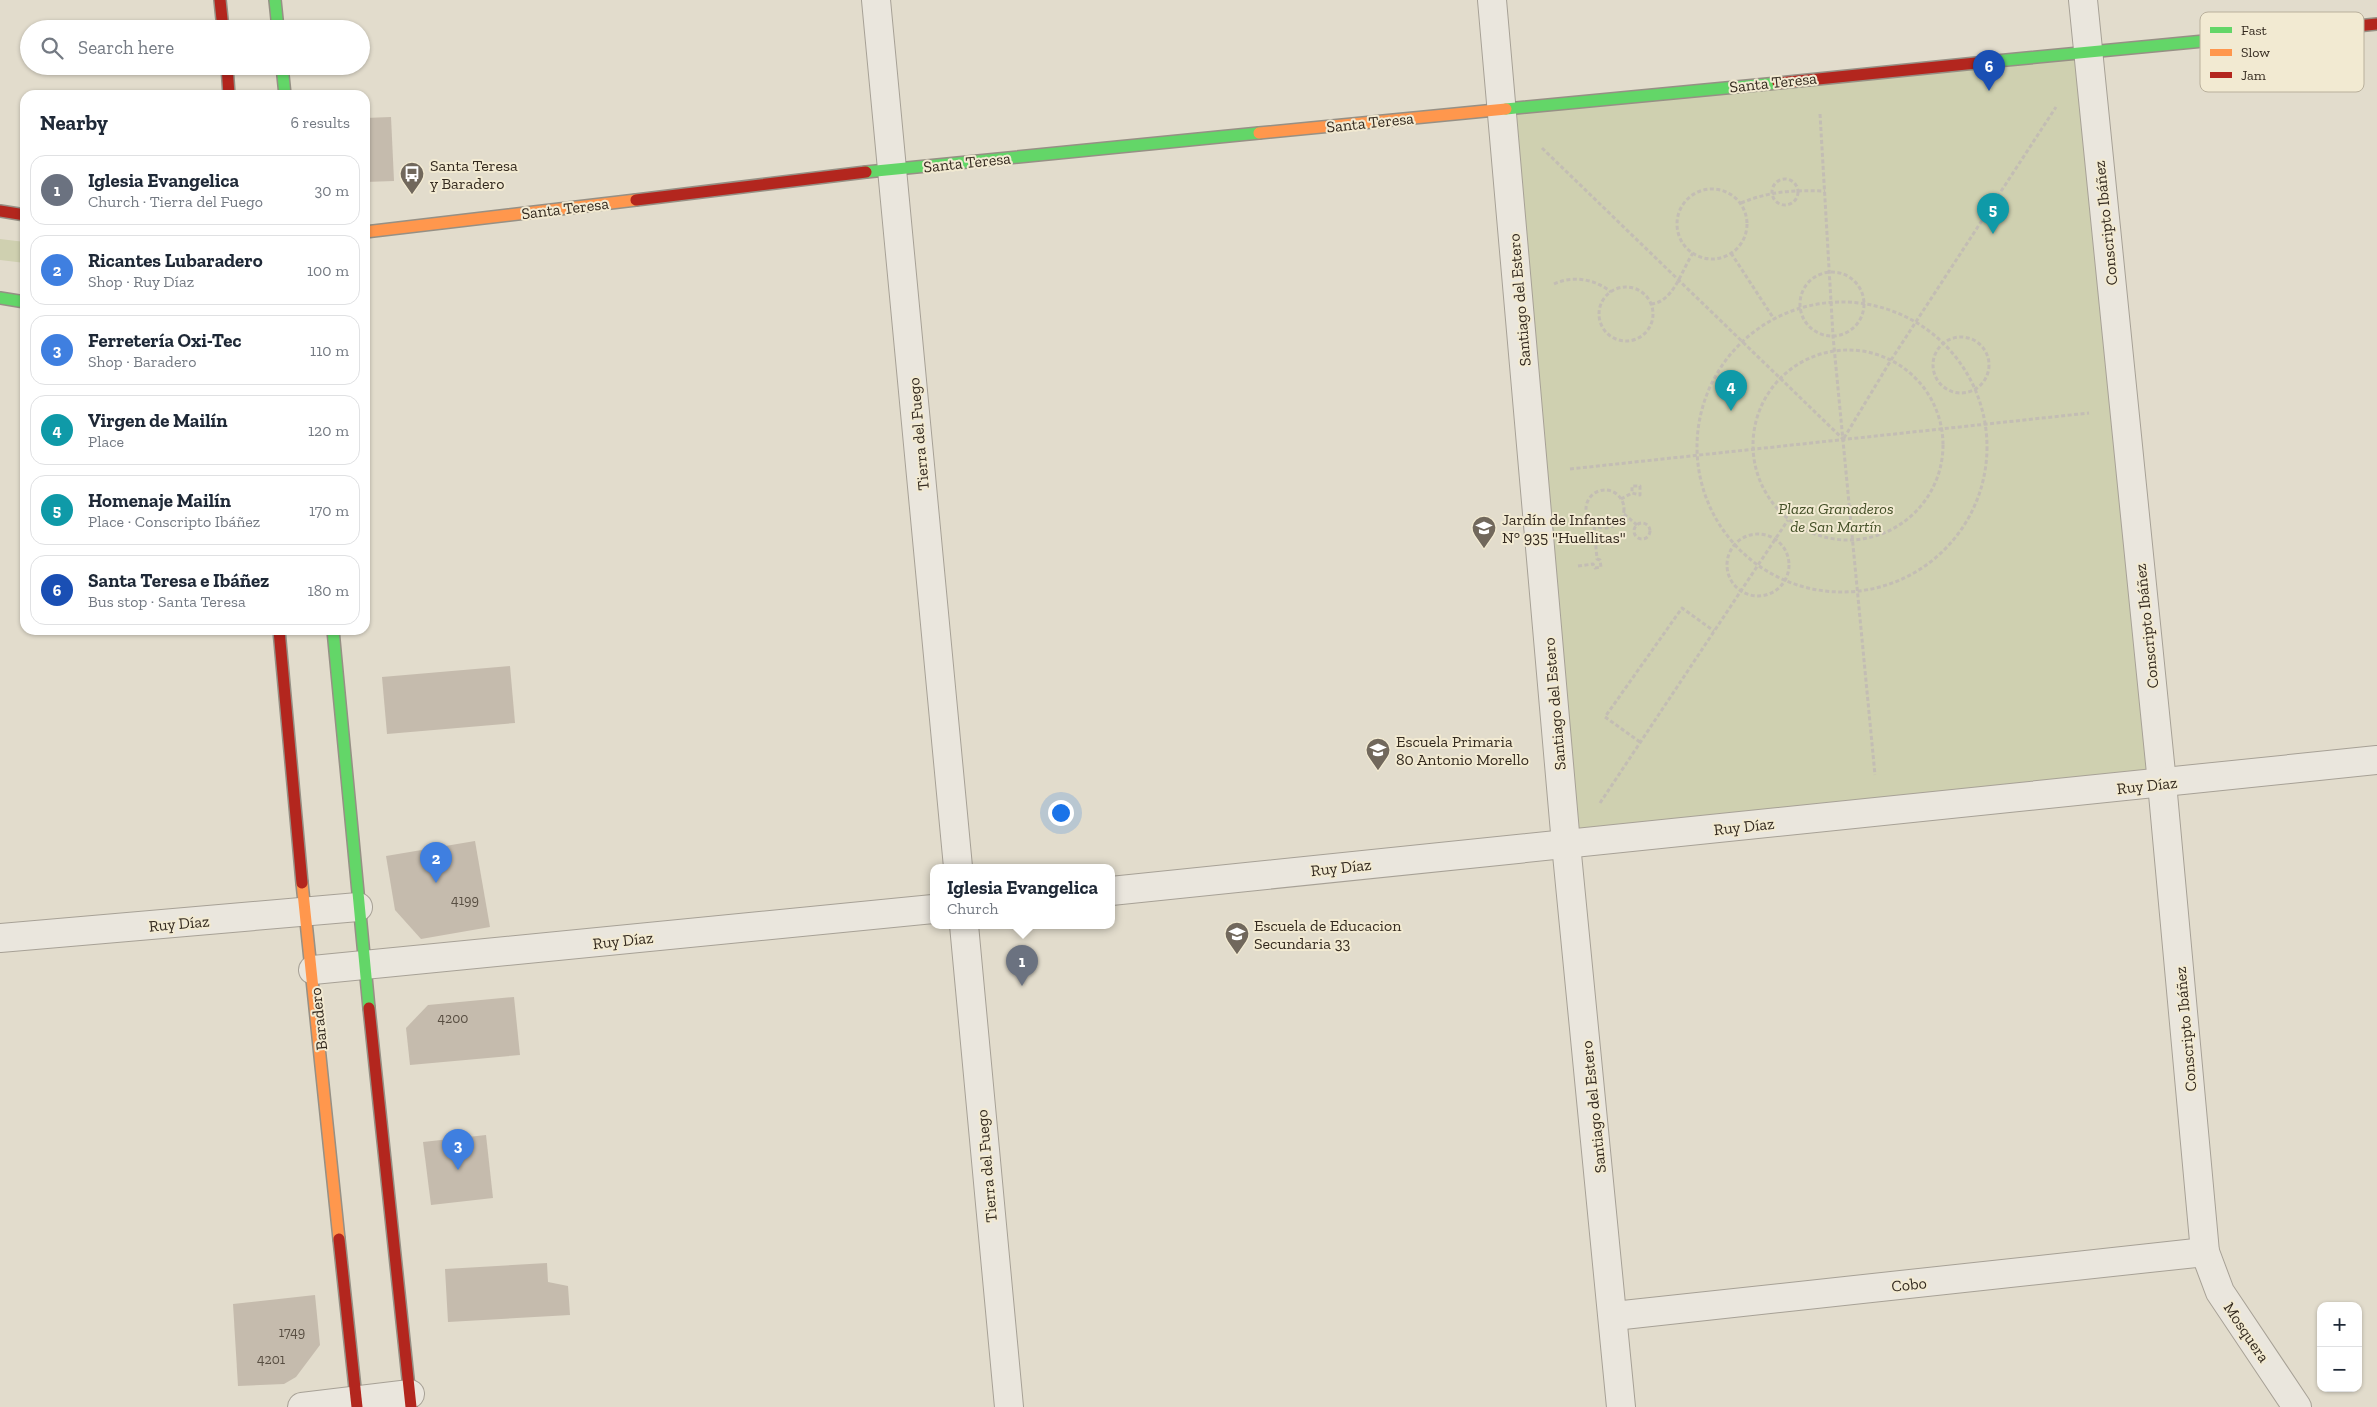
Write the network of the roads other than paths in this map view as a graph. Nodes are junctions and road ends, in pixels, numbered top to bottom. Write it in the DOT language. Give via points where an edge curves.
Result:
graph roads {
  1 [pos="220,0"];
  2 [pos="275,0"];
  3 [pos="876,0"];
  4 [pos="1492,0"];
  5 [pos="2083,0"];
  6 [pos="222,20"];
  7 [pos="277,20"];
  8 [pos="2377,24"];
  9 [pos="2364,25"];
  10 [pos="2200,41"];
  11 [pos="2088,52"];
  12 [pos="227,75"];
  13 [pos="283,75"];
  14 [pos="228,90"];
  15 [pos="284,90"];
  16 [pos="1502,109"];
  17 [pos="894,169"];
  18 [pos="0,211"];
  19 [pos="20,214"];
  20 [pos="370,231"];
  21 [pos="0,298"];
  22 [pos="20,301"];
  23 [pos="279,635"];
  24 [pos="333,635"];
  25 [pos="2377,760"];
  26 [pos="2162,783"];
  27 [pos="1566,844"];
  28 [pos="958,864"];
  29 [pos="1115,891"];
  30 [pos="358,908"];
  31 [pos="930,909"];
  32 [pos="305,912"];
  33 [pos="964,929"];
  34 [pos="0,938"];
  35 [pos="364,967"];
  36 [pos="313,970"];
  37 [pos="2205,1252"];
  38 [pos="1614,1316"];
  39 [pos="411,1401"];
  40 [pos="357,1404"];
  41 [pos="302,1407"];
  42 [pos="1009,1407"];
  43 [pos="1621,1407"];
  44 [pos="2297,1407"];
  1 -- 6 [label="street"];
  2 -- 7 [label="street"];
  3 -- 17 [label="street, Tierra del Fuego"];
  4 -- 16 [label="street, Santiago del Estero"];
  5 -- 11 [label="street, Conscripto Ibáñez"];
  8 -- 9 [label="street, Santa Teresa"];
  10 -- 11 [label="street, Santa Teresa"];
  11 -- 16 [label="street, Santa Teresa"];
  11 -- 26 [label="street, Conscripto Ibáñez"];
  12 -- 14 [label="street"];
  13 -- 15 [label="street"];
  16 -- 17 [label="street, Santa Teresa"];
  16 -- 27 [label="street, Santiago del Estero"];
  17 -- 20 [label="street, Santa Teresa"];
  17 -- 28 [label="street, Tierra del Fuego"];
  18 -- 19 [label="street"];
  21 -- 22 [label="street"];
  23 -- 32 [label="street, Baradero"];
  24 -- 30 [label="street"];
  25 -- 26 [label="street, Ruy Díaz"];
  26 -- 27 [label="street, Ruy Díaz"];
  26 -- 37 [label="street, Conscripto Ibáñez"];
  27 -- 29 [label="street, Ruy Díaz"];
  27 -- 38 [label="street, Santiago del Estero"];
  30 -- 32 [label="street, Ruy Díaz"];
  30 -- 35 [label="street"];
  31 -- 35 [label="street, Ruy Díaz"];
  32 -- 34 [label="street, Ruy Díaz"];
  32 -- 36 [label="street, Baradero"];
  33 -- 42 [label="street, Tierra del Fuego"];
  35 -- 36 [label="street, Ruy Díaz"];
  35 -- 39 [label="street"];
  36 -- 40 [label="street, Baradero"];
  37 -- 38 [label="street, Cobo"];
  37 -- 44 [label="street, Mosquera" via="2220,1292"];
  38 -- 43 [label="street, Santiago del Estero"];
  39 -- 40 [label="street"];
  40 -- 41 [label="street"];
}
